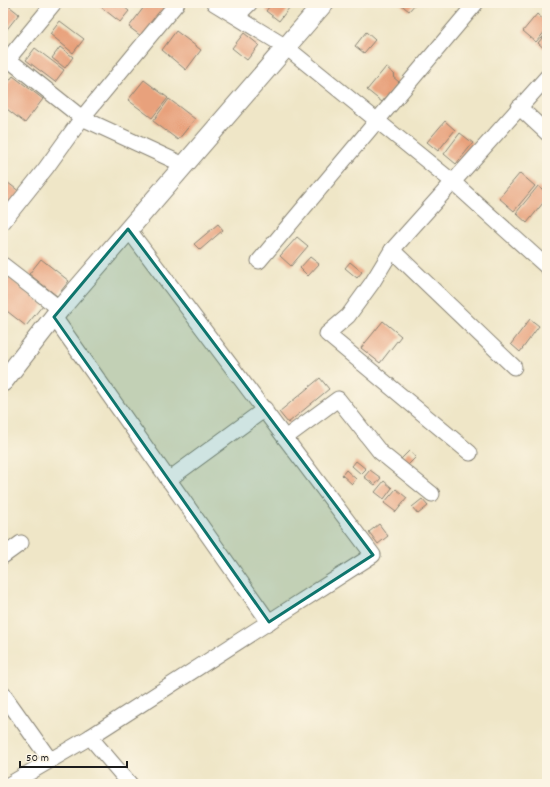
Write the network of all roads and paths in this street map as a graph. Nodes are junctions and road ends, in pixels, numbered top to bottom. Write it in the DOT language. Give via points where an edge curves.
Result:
graph roads {
  1 [pos="54,3"];
  2 [pos="177,3"];
  3 [pos="214,3"];
  4 [pos="250,3"];
  5 [pos="324,3"];
  6 [pos="476,3"];
  7 [pos="237,16"];
  8 [pos="286,47"];
  9 [pos="5,60"];
  10 [pos="547,77"];
  11 [pos="519,107"];
  12 [pos="82,118"];
  13 [pos="377,121"];
  14 [pos="547,132"];
  15 [pos="184,165"];
  16 [pos="453,182"];
  17 [pos="3,222"];
  18 [pos="128,229"];
  19 [pos="392,250"];
  20 [pos="259,261"];
  21 [pos="3,264"];
  22 [pos="547,267"];
  23 [pos="57,313"];
  24 [pos="514,367"];
  25 [pos="3,382"];
  26 [pos="265,409"];
  27 [pos="285,438"];
  28 [pos="470,453"];
  29 [pos="168,480"];
  30 [pos="432,494"];
  31 [pos="21,543"];
  32 [pos="3,556"];
  33 [pos="269,622"];
  34 [pos="3,694"];
  35 [pos="90,737"];
  36 [pos="50,760"];
  37 [pos="10,784"];
  38 [pos="130,784"];
  1 -- 9 [label="street"];
  2 -- 12 [label="street"];
  3 -- 7 [label="street"];
  4 -- 7 [label="street"];
  5 -- 8 [label="street"];
  6 -- 13 [label="street"];
  7 -- 8 [label="street"];
  8 -- 13 [label="street"];
  8 -- 15 [label="street"];
  9 -- 12 [label="street"];
  10 -- 11 [label="street"];
  11 -- 14 [label="street"];
  11 -- 16 [label="street"];
  12 -- 15 [label="street"];
  12 -- 17 [label="street"];
  13 -- 16 [label="street"];
  13 -- 20 [label="street"];
  15 -- 18 [label="street"];
  16 -- 19 [label="street"];
  16 -- 22 [label="street"];
  18 -- 23 [label="street"];
  18 -- 26 [label="street"];
  19 -- 24 [label="street"];
  19 -- 28 [label="street" via="348,316 327,334"];
  21 -- 23 [label="street"];
  23 -- 25 [label="street"];
  23 -- 29 [label="street"];
  26 -- 27 [label="street"];
  26 -- 29 [label="street"];
  27 -- 30 [label="street" via="338,399 380,452"];
  27 -- 33 [label="street" via="373,555"];
  29 -- 33 [label="street"];
  31 -- 32 [label="street"];
  33 -- 35 [label="street"];
  34 -- 36 [label="street"];
  35 -- 36 [label="street"];
  35 -- 38 [label="street"];
  36 -- 37 [label="street"];
}
